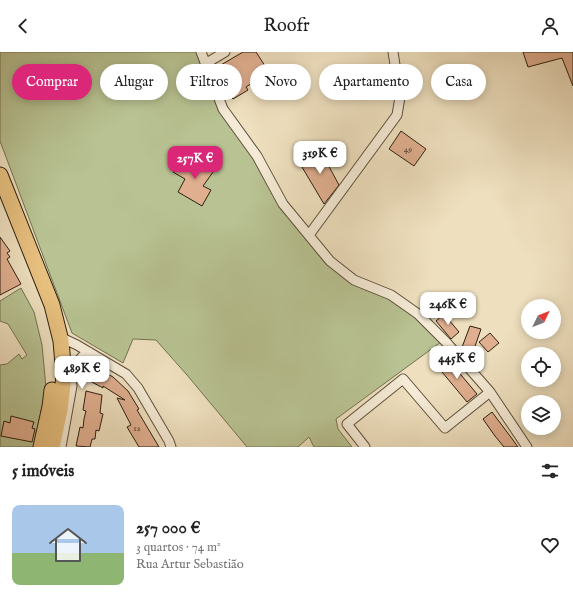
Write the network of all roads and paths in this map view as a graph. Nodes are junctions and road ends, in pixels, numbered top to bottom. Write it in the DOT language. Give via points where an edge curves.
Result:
graph roads {
  1 [pos="201,52"];
  2 [pos="225,52"];
  3 [pos="393,52"];
  4 [pos="205,64"];
  5 [pos="219,100"];
  6 [pos="0,175"];
  7 [pos="0,200"];
  8 [pos="309,235"];
  9 [pos="60,337"];
  10 [pos="89,352"];
  11 [pos="72,386"];
  12 [pos="490,392"];
  13 [pos="41,447"];
  14 [pos="52,447"];
  15 [pos="61,447"];
  16 [pos="171,447"];
  17 [pos="365,447"];
  18 [pos="527,447"];
  1 -- 4 [label="street"];
  2 -- 4 [label="street"];
  3 -- 8 [label="street" via="400,97 397,115"];
  5 -- 8 [label="street" via="223,109 257,156 283,204"];
  6 -- 9 [label="main road" via="52,305"];
  7 -- 13 [label="main road" via="44,309 52,342 54,376"];
  8 -- 12 [label="street" via="330,261 354,280 392,295 418,314"];
  9 -- 10 [label="street"];
  9 -- 11 [label="street" via="67,350"];
  9 -- 14 [label="main road" via="64,376"];
  10 -- 11 [label="street" via="81,356 75,367"];
  10 -- 16 [label="street" via="126,374 138,388 170,441"];
  11 -- 15 [label="street"];
  12 -- 17 [label="street" via="445,428 403,379 347,424"];
  12 -- 18 [label="street"];
}
